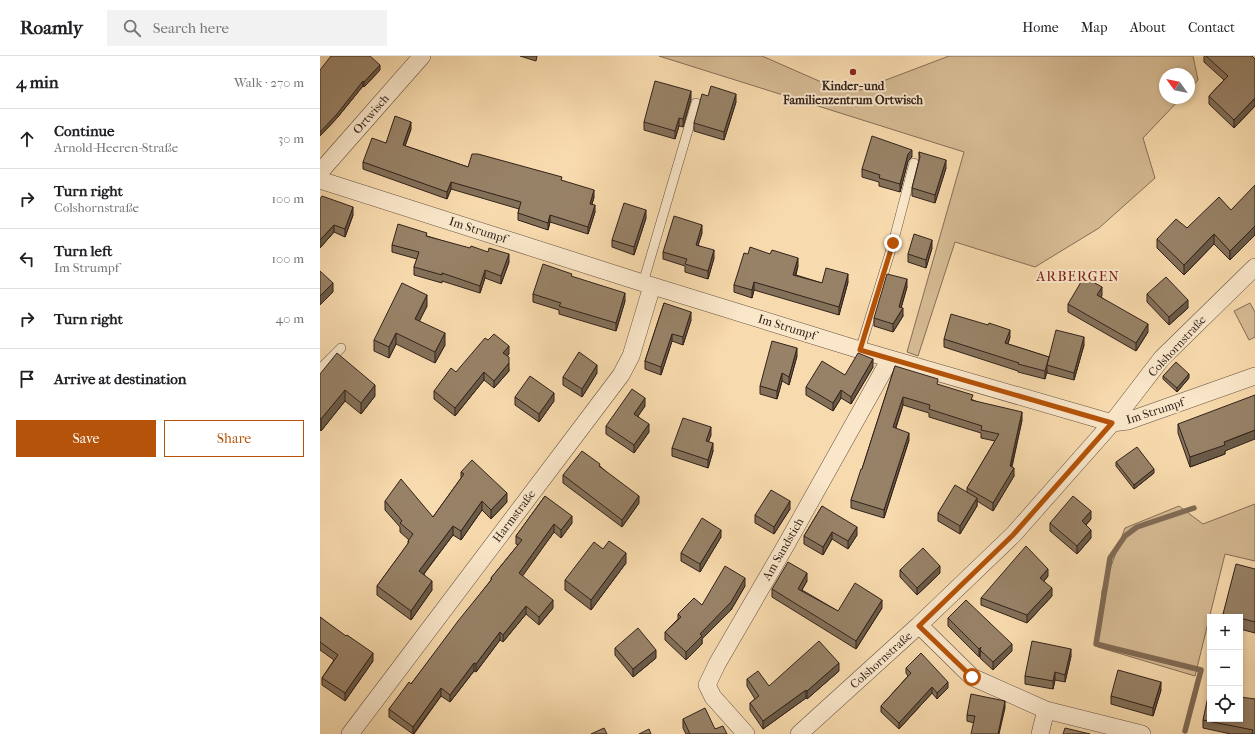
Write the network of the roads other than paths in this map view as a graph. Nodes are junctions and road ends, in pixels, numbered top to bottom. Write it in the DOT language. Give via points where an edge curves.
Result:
graph roads {
  1 [pos="422,56"];
  2 [pos="696,103"];
  3 [pos="914,163"];
  4 [pos="320,172"];
  5 [pos="320,180"];
  6 [pos="1255,267"];
  7 [pos="647,284"];
  8 [pos="341,348"];
  9 [pos="860,350"];
  10 [pos="890,359"];
  11 [pos="320,369"];
  12 [pos="1255,376"];
  13 [pos="1112,423"];
  14 [pos="919,626"];
  15 [pos="1046,710"];
  16 [pos="350,734"];
  17 [pos="746,734"];
  18 [pos="799,734"];
  19 [pos="1040,734"];
  20 [pos="1142,734"];
  1 -- 4 [label="street, Ortwisch"];
  2 -- 7 [label="lane"];
  3 -- 9 [label="lane" via="893,243"];
  5 -- 7 [label="street, Im Strumpf"];
  6 -- 13 [label="street, Colshornstraße" via="1162,358"];
  7 -- 9 [label="street, Im Strumpf"];
  7 -- 16 [label="street, Harmstraße" via="631,356 620,375"];
  8 -- 11 [label="lane"];
  9 -- 10 [label="street, Im Strumpf"];
  10 -- 13 [label="street, Im Strumpf"];
  10 -- 17 [label="street, Am Sandstich" via="707,685 713,697"];
  12 -- 13 [label="street, Im Strumpf" via="1128,421"];
  13 -- 14 [label="street, Colshornstraße" via="1013,535"];
  14 -- 15 [label="street" via="972,677"];
  14 -- 18 [label="street, Colshornstraße"];
  15 -- 19 [label="street"];
  15 -- 20 [label="street"];
}
